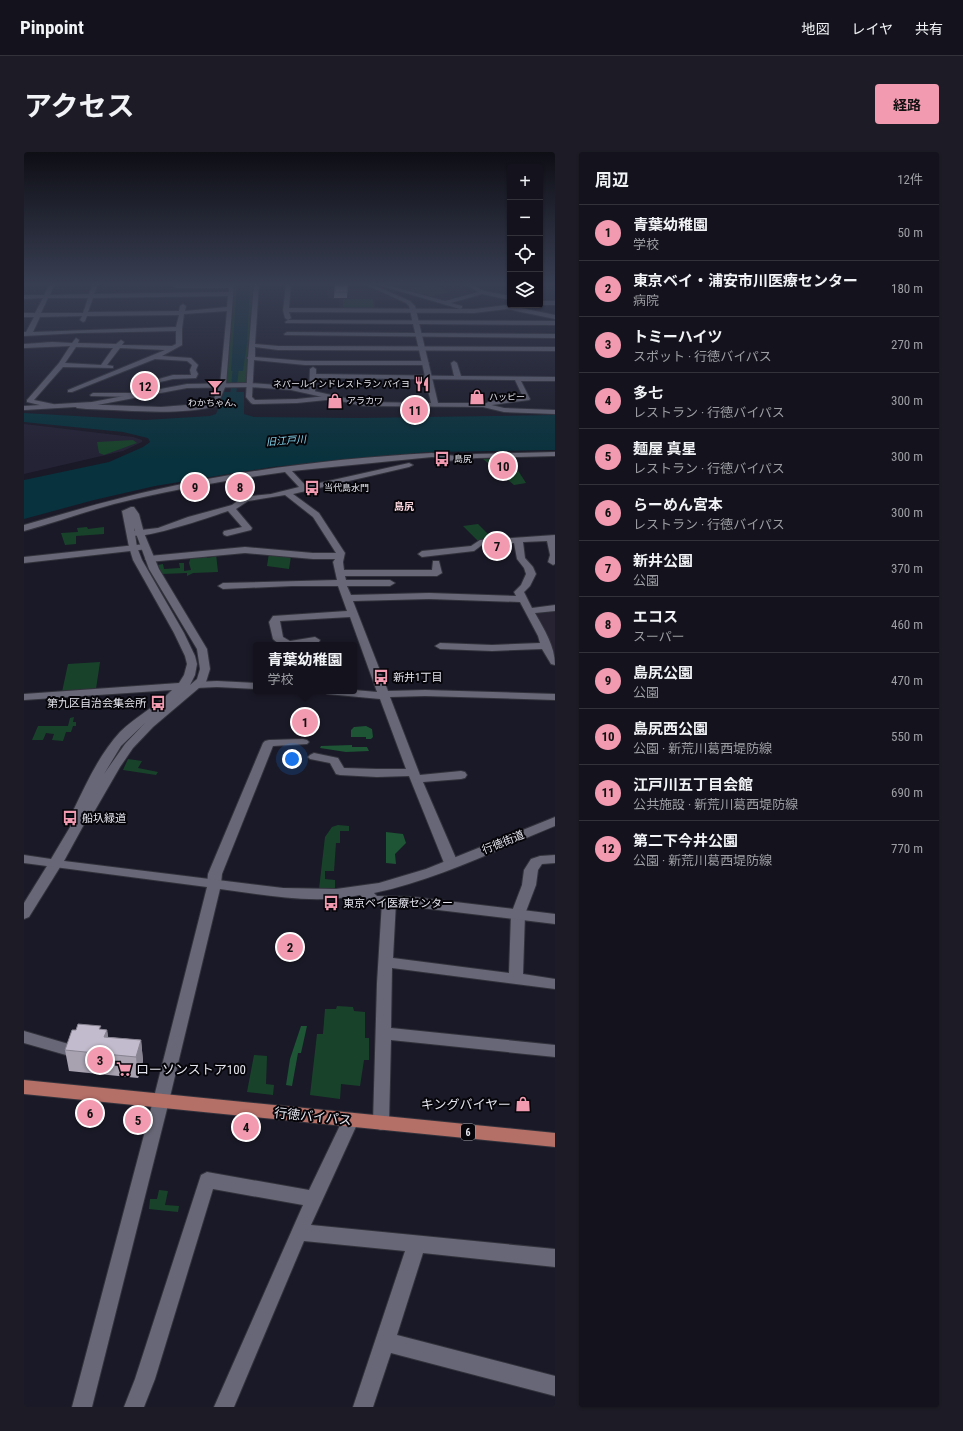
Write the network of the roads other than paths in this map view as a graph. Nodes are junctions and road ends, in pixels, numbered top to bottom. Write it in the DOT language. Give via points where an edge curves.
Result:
graph roads {
  1 [pos="120,343"];
  2 [pos="179,343"];
  3 [pos="227,343"];
  4 [pos="286,343"];
  5 [pos="421,343"];
  6 [pos="74,344"];
  7 [pos="252,345"];
  8 [pos="24,346"];
  9 [pos="117,346"];
  10 [pos="274,347"];
  11 [pos="173,348"];
  12 [pos="314,348"];
  13 [pos="422,349"];
  14 [pos="555,349"];
  15 [pos="154,357"];
  16 [pos="250,358"];
  17 [pos="313,363"];
  18 [pos="426,363"];
  19 [pos="454,363"];
  20 [pos="60,365"];
  21 [pos="103,366"];
  22 [pos="128,367"];
  23 [pos="313,376"];
  24 [pos="429,378"];
  25 [pos="458,378"];
  26 [pos="517,378"];
  27 [pos="555,379"];
  28 [pos="225,385"];
  29 [pos="248,385"];
  30 [pos="70,391"];
  31 [pos="158,391"];
  32 [pos="312,392"];
  33 [pos="92,395"];
  34 [pos="135,396"];
  35 [pos="336,398"];
  36 [pos="27,401"];
  37 [pos="435,404"];
  38 [pos="486,405"];
  39 [pos="77,406"];
  40 [pos="50,407"];
  41 [pos="25,408"];
  42 [pos="555,412"];
  43 [pos="555,454"];
  44 [pos="455,458"];
  45 [pos="286,469"];
  46 [pos="305,489"];
  47 [pos="287,493"];
  48 [pos="230,508"];
  49 [pos="24,528"];
  50 [pos="227,533"];
  51 [pos="136,534"];
  52 [pos="553,538"];
  53 [pos="518,540"];
  54 [pos="133,547"];
  55 [pos="145,547"];
  56 [pos="422,554"];
  57 [pos="339,556"];
  58 [pos="149,558"];
  59 [pos="24,560"];
  60 [pos="553,562"];
  61 [pos="436,563"];
  62 [pos="341,578"];
  63 [pos="390,583"];
  64 [pos="223,586"];
  65 [pos="348,598"];
  66 [pos="522,599"];
  67 [pos="555,608"];
  68 [pos="529,610"];
  69 [pos="354,614"];
  70 [pos="315,640"];
  71 [pos="285,642"];
  72 [pos="302,642"];
  73 [pos="440,646"];
  74 [pos="546,646"];
  75 [pos="555,662"];
  76 [pos="196,685"];
  77 [pos="181,686"];
  78 [pos="253,686"];
  79 [pos="357,693"];
  80 [pos="385,695"];
  81 [pos="24,697"];
  82 [pos="555,697"];
  83 [pos="303,742"];
  84 [pos="314,756"];
  85 [pos="461,775"];
  86 [pos="415,776"];
  87 [pos="82,817"];
  88 [pos="555,821"];
  89 [pos="24,859"];
  90 [pos="555,859"];
  91 [pos="451,863"];
  92 [pos="55,864"];
  93 [pos="214,884"];
  94 [pos="363,890"];
  95 [pos="389,902"];
  96 [pos="24,914"];
  97 [pos="518,914"];
  98 [pos="555,919"];
  99 [pos="385,962"];
  100 [pos="516,978"];
  101 [pos="555,984"];
  102 [pos="383,1033"];
  103 [pos="24,1037"];
  104 [pos="66,1049"];
  105 [pos="555,1051"];
  106 [pos="24,1087"];
  107 [pos="161,1101"];
  108 [pos="351,1120"];
  109 [pos="381,1123"];
  110 [pos="555,1140"];
  111 [pos="314,1198"];
  112 [pos="299,1232"];
  113 [pos="417,1244"];
  114 [pos="555,1258"];
  115 [pos="385,1342"];
  116 [pos="555,1386"];
  117 [pos="82,1407"];
  118 [pos="134,1407"];
  119 [pos="224,1407"];
  120 [pos="363,1407"];
  1 -- 9 [label="street"];
  2 -- 11 [label="street"];
  3 -- 28 [label="street"];
  4 -- 10 [label="street"];
  5 -- 13 [label="street"];
  6 -- 8 [label="street"];
  6 -- 9 [label="street"];
  6 -- 20 [label="street"];
  7 -- 10 [label="street"];
  7 -- 16 [label="street"];
  9 -- 11 [label="street"];
  9 -- 21 [label="street"];
  10 -- 12 [label="street"];
  11 -- 15 [label="street"];
  12 -- 13 [label="street"];
  12 -- 17 [label="street"];
  13 -- 14 [label="street"];
  13 -- 18 [label="street"];
  15 -- 22 [label="street"];
  15 -- 31 [label="street" via="189,359 195,365 194,377 173,377 157,381 154,387"];
  16 -- 17 [label="street"];
  16 -- 29 [label="street"];
  17 -- 18 [label="street"];
  17 -- 23 [label="street"];
  18 -- 24 [label="street"];
  19 -- 25 [label="street"];
  20 -- 21 [label="street"];
  20 -- 36 [label="street"];
  21 -- 22 [label="street"];
  22 -- 30 [label="street"];
  23 -- 24 [label="street"];
  23 -- 32 [label="street"];
  24 -- 25 [label="street"];
  24 -- 37 [label="street"];
  25 -- 26 [label="street"];
  26 -- 27 [label="street"];
  26 -- 38 [label="street" via="527,399"];
  28 -- 29 [label="street"];
  28 -- 31 [label="street" via="187,386"];
  28 -- 39 [label="street" via="218,401 212,406"];
  29 -- 32 [label="street" via="277,386"];
  29 -- 35 [label="street" via="249,397 253,402"];
  31 -- 34 [label="street"];
  32 -- 35 [label="street"];
  33 -- 34 [label="street"];
  34 -- 39 [label="street"];
  35 -- 37 [label="street" via="367,404"];
  36 -- 40 [label="street" via="51,405"];
  36 -- 41 [label="street"];
  37 -- 38 [label="street"];
  38 -- 42 [label="street" via="504,410"];
  39 -- 40 [label="street"];
  40 -- 41 [label="street"];
  43 -- 44 [label="street"];
  44 -- 45 [label="street" via="434,456"];
  44 -- 46 [label="street" via="392,468"];
  45 -- 46 [label="street"];
  45 -- 49 [label="street" via="127,498"];
  46 -- 47 [label="street"];
  47 -- 48 [label="street" via="246,499 236,507"];
  47 -- 57 [label="street" via="316,515 341,553"];
  48 -- 50 [label="street" via="248,528"];
  48 -- 51 [label="street" via="160,530"];
  51 -- 54 [label="street"];
  51 -- 55 [label="street"];
  52 -- 53 [label="street"];
  52 -- 60 [label="street"];
  53 -- 56 [label="street" via="480,543 474,548"];
  53 -- 66 [label="street" via="521,560 531,574 519,592"];
  54 -- 55 [label="street"];
  54 -- 59 [label="street"];
  54 -- 77 [label="street" via="143,571 191,656 190,672"];
  55 -- 58 [label="street"];
  57 -- 58 [label="street" via="245,550"];
  57 -- 62 [label="street"];
  58 -- 76 [label="street" via="202,649 206,669 202,680"];
  61 -- 62 [label="street" via="437,574"];
  62 -- 63 [label="street"];
  62 -- 64 [label="street"];
  62 -- 65 [label="street"];
  65 -- 66 [label="street" via="429,596"];
  65 -- 69 [label="street"];
  66 -- 68 [label="street"];
  67 -- 68 [label="street"];
  68 -- 74 [label="street"];
  69 -- 71 [label="street" via="276,618 274,622 278,639"];
  69 -- 80 [label="street"];
  70 -- 72 [label="street"];
  73 -- 74 [label="street"];
  74 -- 75 [label="street"];
  76 -- 77 [label="street"];
  76 -- 78 [label="street"];
  76 -- 87 [label="street" via="149,725 129,746 114,766 88,812"];
  77 -- 81 [label="street"];
  77 -- 87 [label="street" via="170,698 131,728 117,744 100,770 80,811"];
  79 -- 80 [label="street"];
  80 -- 82 [label="street" via="425,693"];
  80 -- 86 [label="street"];
  83 -- 93 [label="street" via="269,743 215,874"];
  84 -- 86 [label="street" via="334,760 340,771"];
  85 -- 86 [label="street"];
  86 -- 91 [label="street"];
  87 -- 92 [label="street"];
  88 -- 91 [label="street, 行徳街道"];
  89 -- 92 [label="street, 行徳街道"];
  90 -- 97 [label="street" via="536,862 531,870"];
  91 -- 94 [label="street, 行徳街道" via="393,883"];
  92 -- 93 [label="street, 行徳街道"];
  92 -- 96 [label="street"];
  93 -- 94 [label="street, 行徳街道" via="309,894 337,894"];
  93 -- 107 [label="street"];
  94 -- 95 [label="street" via="374,900"];
  95 -- 97 [label="street" via="413,902"];
  95 -- 99 [label="street"];
  97 -- 98 [label="street"];
  97 -- 100 [label="street"];
  99 -- 100 [label="street"];
  99 -- 102 [label="street"];
  100 -- 101 [label="street"];
  102 -- 105 [label="street"];
  102 -- 109 [label="street"];
  103 -- 104 [label="street"];
  106 -- 107 [label="main road, 行徳バイパス / 6"];
  107 -- 108 [label="main road, 行徳バイパス / 6"];
  107 -- 117 [label="street"];
  108 -- 109 [label="main road, 行徳バイパス / 6"];
  108 -- 111 [label="street"];
  109 -- 110 [label="main road, 行徳バイパス / 6"];
  111 -- 112 [label="street"];
  111 -- 118 [label="street" via="207,1180"];
  112 -- 113 [label="street"];
  112 -- 119 [label="street"];
  113 -- 114 [label="street"];
  113 -- 115 [label="street"];
  115 -- 116 [label="street"];
  115 -- 120 [label="street"];
}
